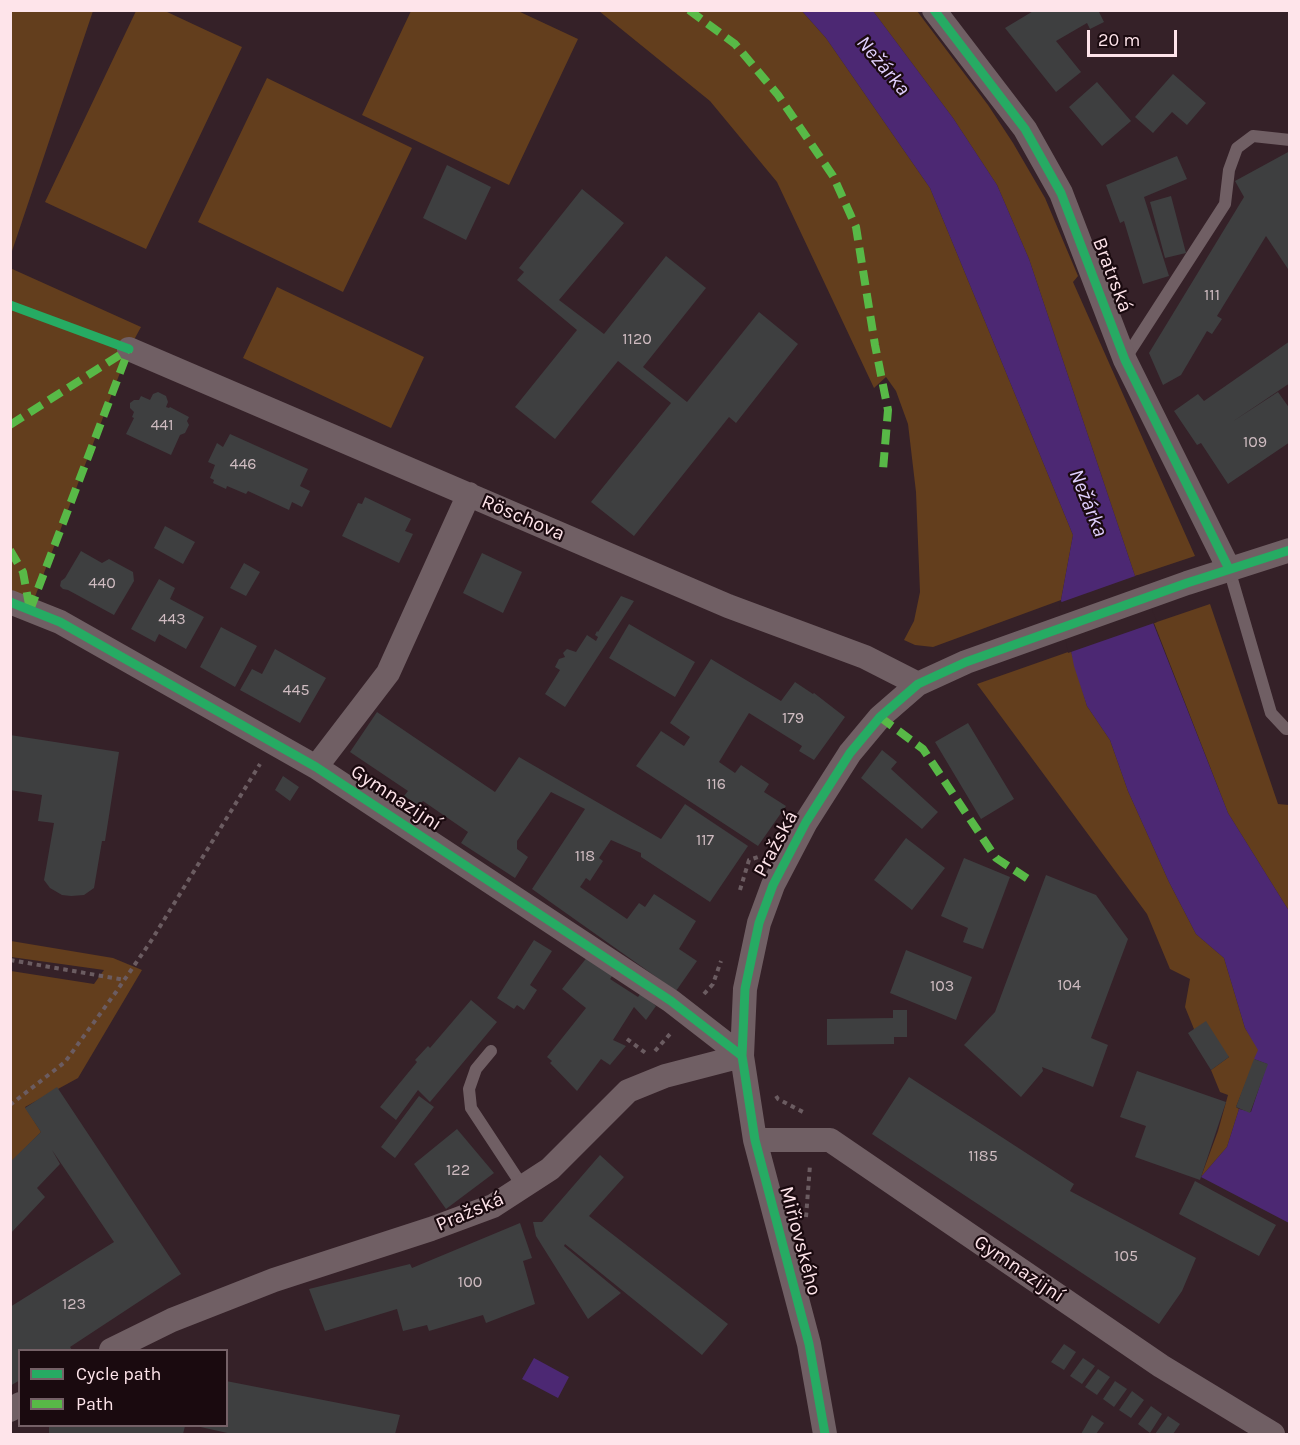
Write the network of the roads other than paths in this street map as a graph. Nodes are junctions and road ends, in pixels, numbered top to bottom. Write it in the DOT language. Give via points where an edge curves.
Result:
graph roads {
  1 [pos="934,10"];
  2 [pos="1290,140"];
  3 [pos="129,349"];
  4 [pos="1125,360"];
  5 [pos="469,494"];
  6 [pos="1290,550"];
  7 [pos="1220,572"];
  8 [pos="10,602"];
  9 [pos="918,684"];
  10 [pos="1290,729"];
  11 [pos="316,767"];
  12 [pos="491,1051"];
  13 [pos="742,1056"];
  14 [pos="755,1140"];
  15 [pos="523,1187"];
  16 [pos="113,1349"];
  17 [pos="825,1434"];
  18 [pos="1273,1434"];
  1 -- 4 [label="street, Bratrská" via="1025,129 1061,193"];
  2 -- 4 [label="lane" via="1253,136 1237,148 1229,170 1225,204"];
  3 -- 5 [label="street, Röschova"];
  4 -- 7 [label="street, Bratrská"];
  5 -- 9 [label="street, Röschova" via="728,606 864,657"];
  5 -- 11 [label="street" via="388,674"];
  6 -- 7 [label="street"];
  7 -- 9 [label="street, Pražská"];
  7 -- 10 [label="lane" via="1271,713"];
  8 -- 11 [label="street, Gymnazijní" via="60,622"];
  9 -- 13 [label="street, Pražská" via="880,717 850,753 806,822 773,885 759,923 745,989"];
  11 -- 13 [label="street, Gymnazijní" via="671,1001"];
  12 -- 15 [label="lane" via="476,1069 469,1089 471,1108"];
  13 -- 14 [label="street, Miřiovského"];
  13 -- 15 [label="street, Pražská" via="665,1076 628,1091 549,1169"];
  14 -- 17 [label="street, Miřiovského" via="809,1344"];
  14 -- 18 [label="street, Gymnazijní" via="830,1140 1161,1366"];
  15 -- 16 [label="street, Pražská" via="493,1206 274,1280 172,1320"];
}
